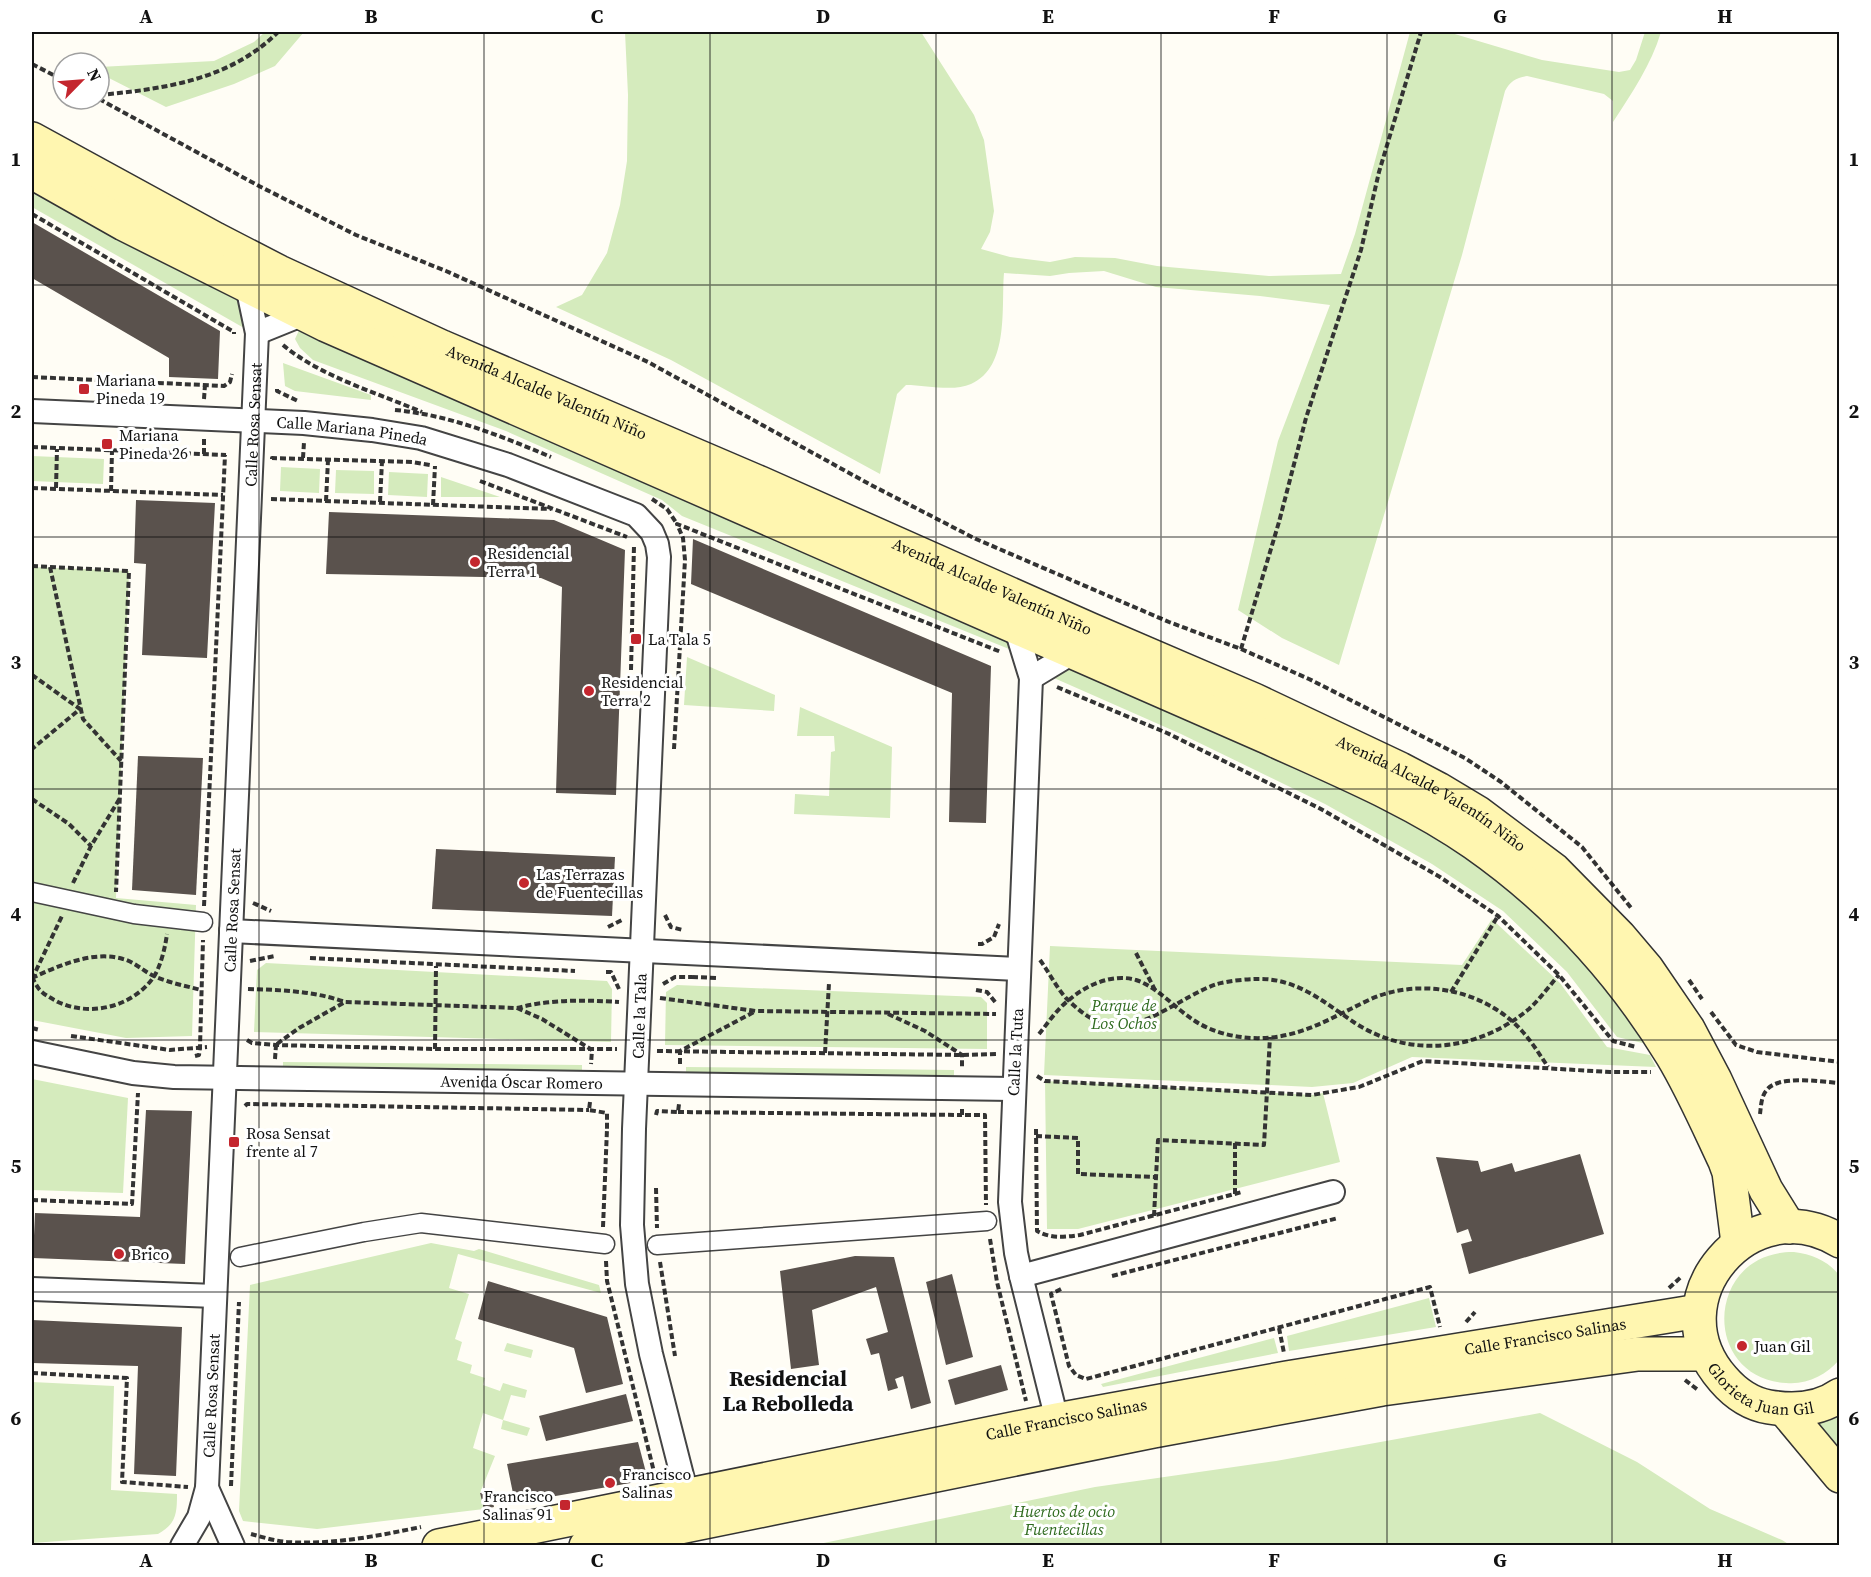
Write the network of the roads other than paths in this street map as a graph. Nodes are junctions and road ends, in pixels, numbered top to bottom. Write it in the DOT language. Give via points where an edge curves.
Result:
graph roads {
  1 [pos="32,139"];
  2 [pos="32,172"];
  3 [pos="247,286"];
  4 [pos="304,314"];
  5 [pos="257,333"];
  6 [pos="32,411"];
  7 [pos="253,421"];
  8 [pos="652,532"];
  9 [pos="1015,626"];
  10 [pos="1074,652"];
  11 [pos="1041,682"];
  12 [pos="32,892"];
  13 [pos="204,922"];
  14 [pos="231,932"];
  15 [pos="642,951"];
  16 [pos="1018,969"];
  17 [pos="32,1052"];
  18 [pos="225,1078"];
  19 [pos="636,1084"];
  20 [pos="1013,1089"];
  21 [pos="1333,1192"];
  22 [pos="987,1221"];
  23 [pos="1789,1227"];
  24 [pos="1839,1241"];
  25 [pos="1738,1243"];
  26 [pos="604,1244"];
  27 [pos="657,1245"];
  28 [pos="240,1257"];
  29 [pos="1021,1276"];
  30 [pos="32,1289"];
  31 [pos="215,1296"];
  32 [pos="1699,1311"];
  33 [pos="1706,1354"];
  34 [pos="1839,1395"];
  35 [pos="1785,1410"];
  36 [pos="1057,1420"];
  37 [pos="1839,1476"];
  38 [pos="198,1487"];
  39 [pos="687,1496"];
  40 [pos="434,1536"];
  41 [pos="237,1539"];
  42 [pos="182,1545"];
  43 [pos="586,1545"];
  1 -- 23 [label="main road, Avenida Alcalde Valentín Niño" via="279,272 442,347 1254,700 1400,769 1478,813 1554,870 1647,969 1688,1029 1766,1190"];
  2 -- 3 [label="main road, Avenida Alcalde Valentín Niño"];
  3 -- 4 [label="main road, Avenida Alcalde Valentín Niño"];
  3 -- 5 [label="street, Calle Rosa Sensat"];
  4 -- 5 [label="street"];
  4 -- 9 [label="main road, Avenida Alcalde Valentín Niño"];
  5 -- 7 [label="street, Calle Rosa Sensat"];
  6 -- 7 [label="street, Calle Mariana Pineda"];
  7 -- 8 [label="street, Calle Mariana Pineda" via="372,430 442,444 636,515"];
  7 -- 14 [label="street, Calle Rosa Sensat"];
  8 -- 15 [label="street, Calle la Tala" via="659,557"];
  9 -- 10 [label="main road, Avenida Alcalde Valentín Niño"];
  9 -- 11 [label="street, Calle la Tuta"];
  10 -- 11 [label="street"];
  10 -- 25 [label="main road, Avenida Alcalde Valentín Niño" via="1350,774 1412,806 1473,842 1546,901 1610,967 1685,1078 1729,1173"];
  11 -- 16 [label="street, Calle la Tuta"];
  12 -- 13 [label="street" via="116,910"];
  14 -- 15 [label="street"];
  14 -- 18 [label="street, Calle Rosa Sensat"];
  15 -- 16 [label="street"];
  15 -- 19 [label="street, Calle la Tala"];
  16 -- 20 [label="street, Calle la Tuta"];
  17 -- 18 [label="street, Avenida Óscar Romero" via="133,1073"];
  18 -- 19 [label="street, Avenida Óscar Romero"];
  18 -- 31 [label="street, Calle Rosa Sensat"];
  19 -- 20 [label="street, Avenida Óscar Romero"];
  19 -- 39 [label="street, Calle la Tala" via="632,1225 637,1284"];
  20 -- 29 [label="street, Calle la Tuta" via="1010,1202"];
  21 -- 29 [label="street"];
  22 -- 27 [label="street"];
  23 -- 24 [label="main road, Glorieta Juan Gil" via="1806,1228"];
  23 -- 25 [label="main road, Glorieta Juan Gil" via="1762,1231"];
  25 -- 32 [label="main road, Glorieta Juan Gil" via="1711,1273"];
  26 -- 28 [label="street" via="421,1223"];
  29 -- 36 [label="street, Calle la Tuta"];
  30 -- 31 [label="street"];
  31 -- 38 [label="street, Calle Rosa Sensat"];
  32 -- 33 [label="main road, Glorieta Juan Gil"];
  32 -- 36 [label="main road, Calle Francisco Salinas"];
  33 -- 35 [label="main road, Glorieta Juan Gil" via="1716,1372 1738,1393 1765,1406"];
  33 -- 43 [label="main road, Calle Francisco Salinas" via="1638,1354 1382,1389"];
  34 -- 35 [label="main road, Glorieta Juan Gil" via="1810,1408"];
  35 -- 37 [label="main road"];
  36 -- 39 [label="main road, Calle Francisco Salinas"];
  38 -- 41 [label="street, Calle Rosa Sensat"];
  38 -- 42 [label="street, Calle Rosa Sensat" via="199,1517"];
  39 -- 40 [label="main road, Calle Francisco Salinas"];
}
